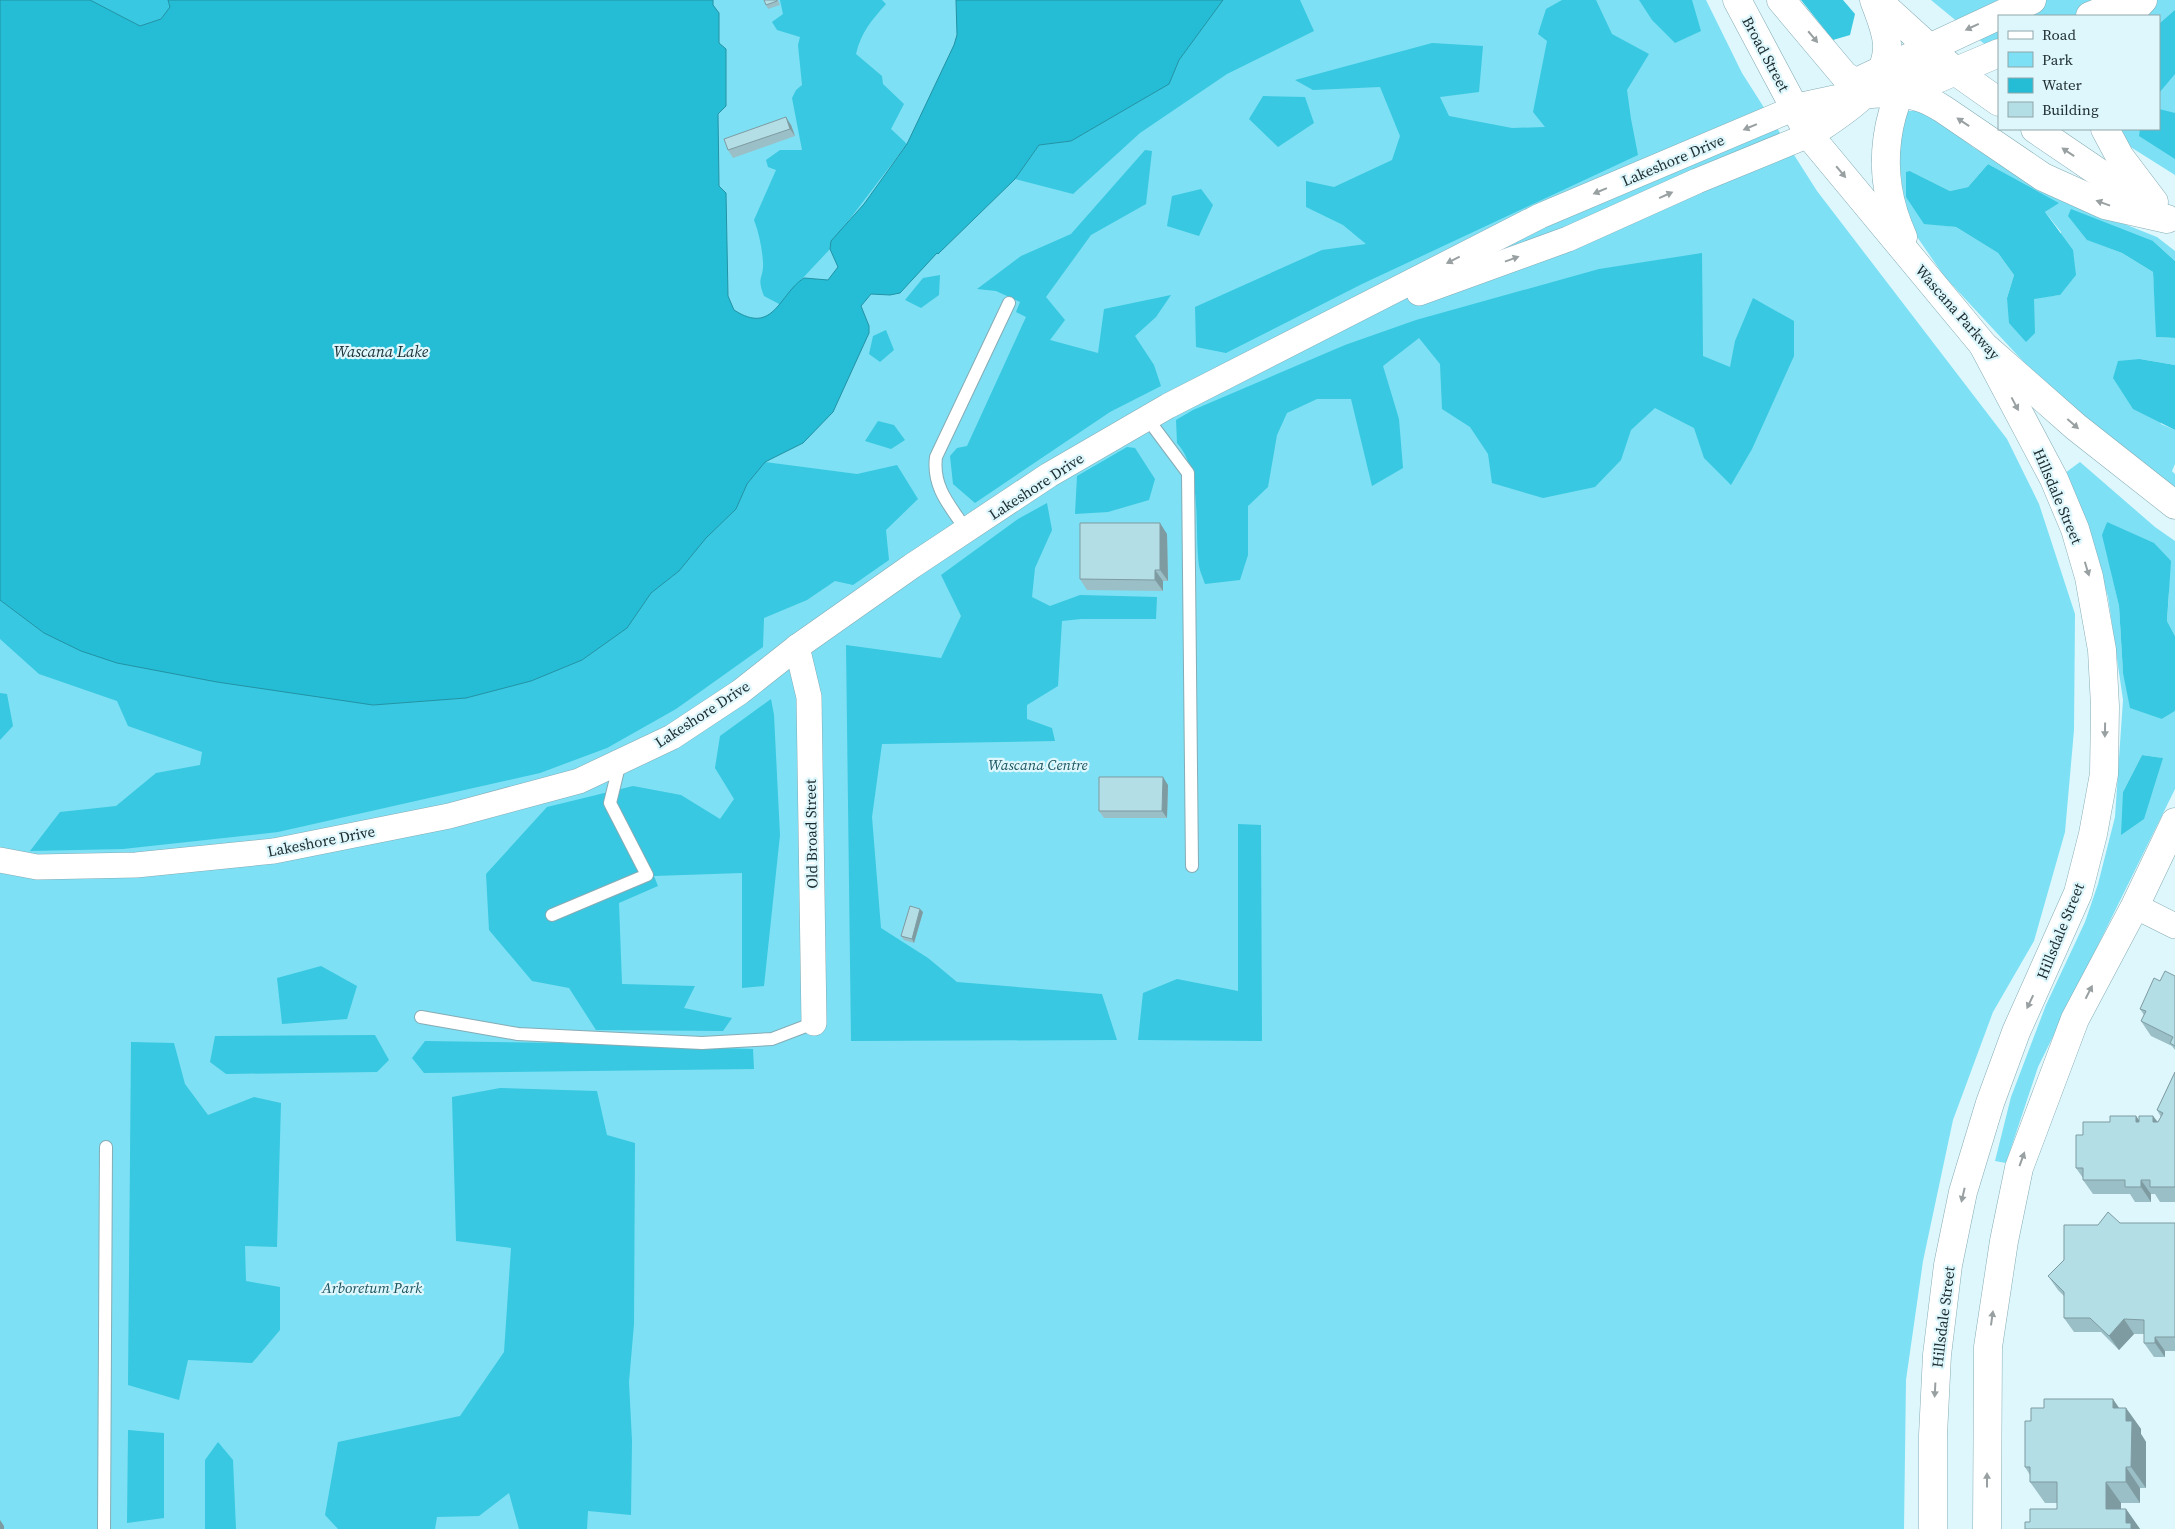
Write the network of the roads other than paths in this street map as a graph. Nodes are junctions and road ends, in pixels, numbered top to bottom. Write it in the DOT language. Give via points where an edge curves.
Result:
graph roads {
  1 [pos="1737,0"];
  2 [pos="1781,0"];
  3 [pos="1875,0"];
  4 [pos="2032,0"];
  5 [pos="2130,0"];
  6 [pos="2143,0"];
  7 [pos="1998,15"];
  8 [pos="1999,15"];
  9 [pos="2092,15"];
  10 [pos="2129,15"];
  11 [pos="1928,47"];
  12 [pos="1998,53"];
  13 [pos="1956,71"];
  14 [pos="1879,85"];
  15 [pos="1998,101"];
  16 [pos="1795,108"];
  17 [pos="2037,130"];
  18 [pos="2106,130"];
  19 [pos="1810,135"];
  20 [pos="2172,223"];
  21 [pos="1915,262"];
  22 [pos="1009,303"];
  23 [pos="1318,329"];
  24 [pos="1984,346"];
  25 [pos="1147,418"];
  26 [pos="2175,505"];
  27 [pos="967,531"];
  28 [pos="797,647"];
  29 [pos="620,762"];
  30 [pos="2175,822"];
  31 [pos="0,860"];
  32 [pos="1192,866"];
  33 [pos="2135,906"];
  34 [pos="552,915"];
  35 [pos="2175,926"];
  36 [pos="421,1017"];
  37 [pos="814,1023"];
  38 [pos="106,1146"];
  39 [pos="104,1529"];
  40 [pos="1933,1529"];
  41 [pos="1987,1529"];
  1 -- 16 [label="street, Broad Street"];
  2 -- 14 [label="street, one-way" via="1844,75"];
  3 -- 11 [label="street"];
  3 -- 14 [label="street" via="1887,44"];
  4 -- 8 [label="street, one-way"];
  5 -- 9 [label="street"];
  6 -- 10 [label="street"];
  7 -- 11 [label="street, one-way"];
  11 -- 13 [label="street"];
  11 -- 14 [label="street" via="1914,65"];
  12 -- 13 [label="street"];
  13 -- 14 [label="street"];
  13 -- 15 [label="street"];
  14 -- 16 [label="street"];
  14 -- 19 [label="street, Lakeshore Drive"];
  14 -- 19 [label="street"];
  20 -- 14 [label="street, one-way" via="2105,205 2043,177 1925,99"];
  14 -- 21 [label="street" via="1888,195"];
  16 -- 19 [label="street, Wascana Parkway"];
  16 -- 23 [label="street, Lakeshore Drive, one-way" via="1540,216"];
  20 -- 17 [label="street, one-way"];
  18 -- 20 [label="street" via="2120,156"];
  19 -- 21 [label="street, Wascana Parkway, one-way"];
  23 -- 19 [label="street, Lakeshore Drive, one-way" via="1568,239"];
  21 -- 24 [label="street, Wascana Parkway"];
  22 -- 27 [label="lane" via="936,457 934,472 938,487"];
  23 -- 25 [label="street, Lakeshore Drive"];
  24 -- 26 [label="street, Wascana Parkway, one-way" via="2076,427"];
  24 -- 40 [label="street, Hillsdale Street, one-way" via="2054,479 2075,528 2089,577 2102,650 2104,774 2078,893 2016,1032 1990,1103 1964,1192 1948,1265 1937,1356"];
  25 -- 27 [label="street, Lakeshore Drive" via="1049,475"];
  25 -- 32 [label="lane" via="1188,473"];
  27 -- 28 [label="street, Lakeshore Drive"];
  28 -- 29 [label="street, Lakeshore Drive" via="740,692 672,738"];
  28 -- 37 [label="street, Old Broad Street" via="809,697"];
  29 -- 31 [label="street, Lakeshore Drive" via="579,781 458,813 274,851 136,865 36,866"];
  29 -- 34 [label="lane" via="610,803 647,875"];
  30 -- 33 [label="street"];
  33 -- 35 [label="street"];
  41 -- 33 [label="street, one-way" via="1988,1347 2019,1168 2075,1019"];
  36 -- 37 [label="lane" via="518,1034 702,1043 772,1039"];
  38 -- 39 [label="lane"];
}
